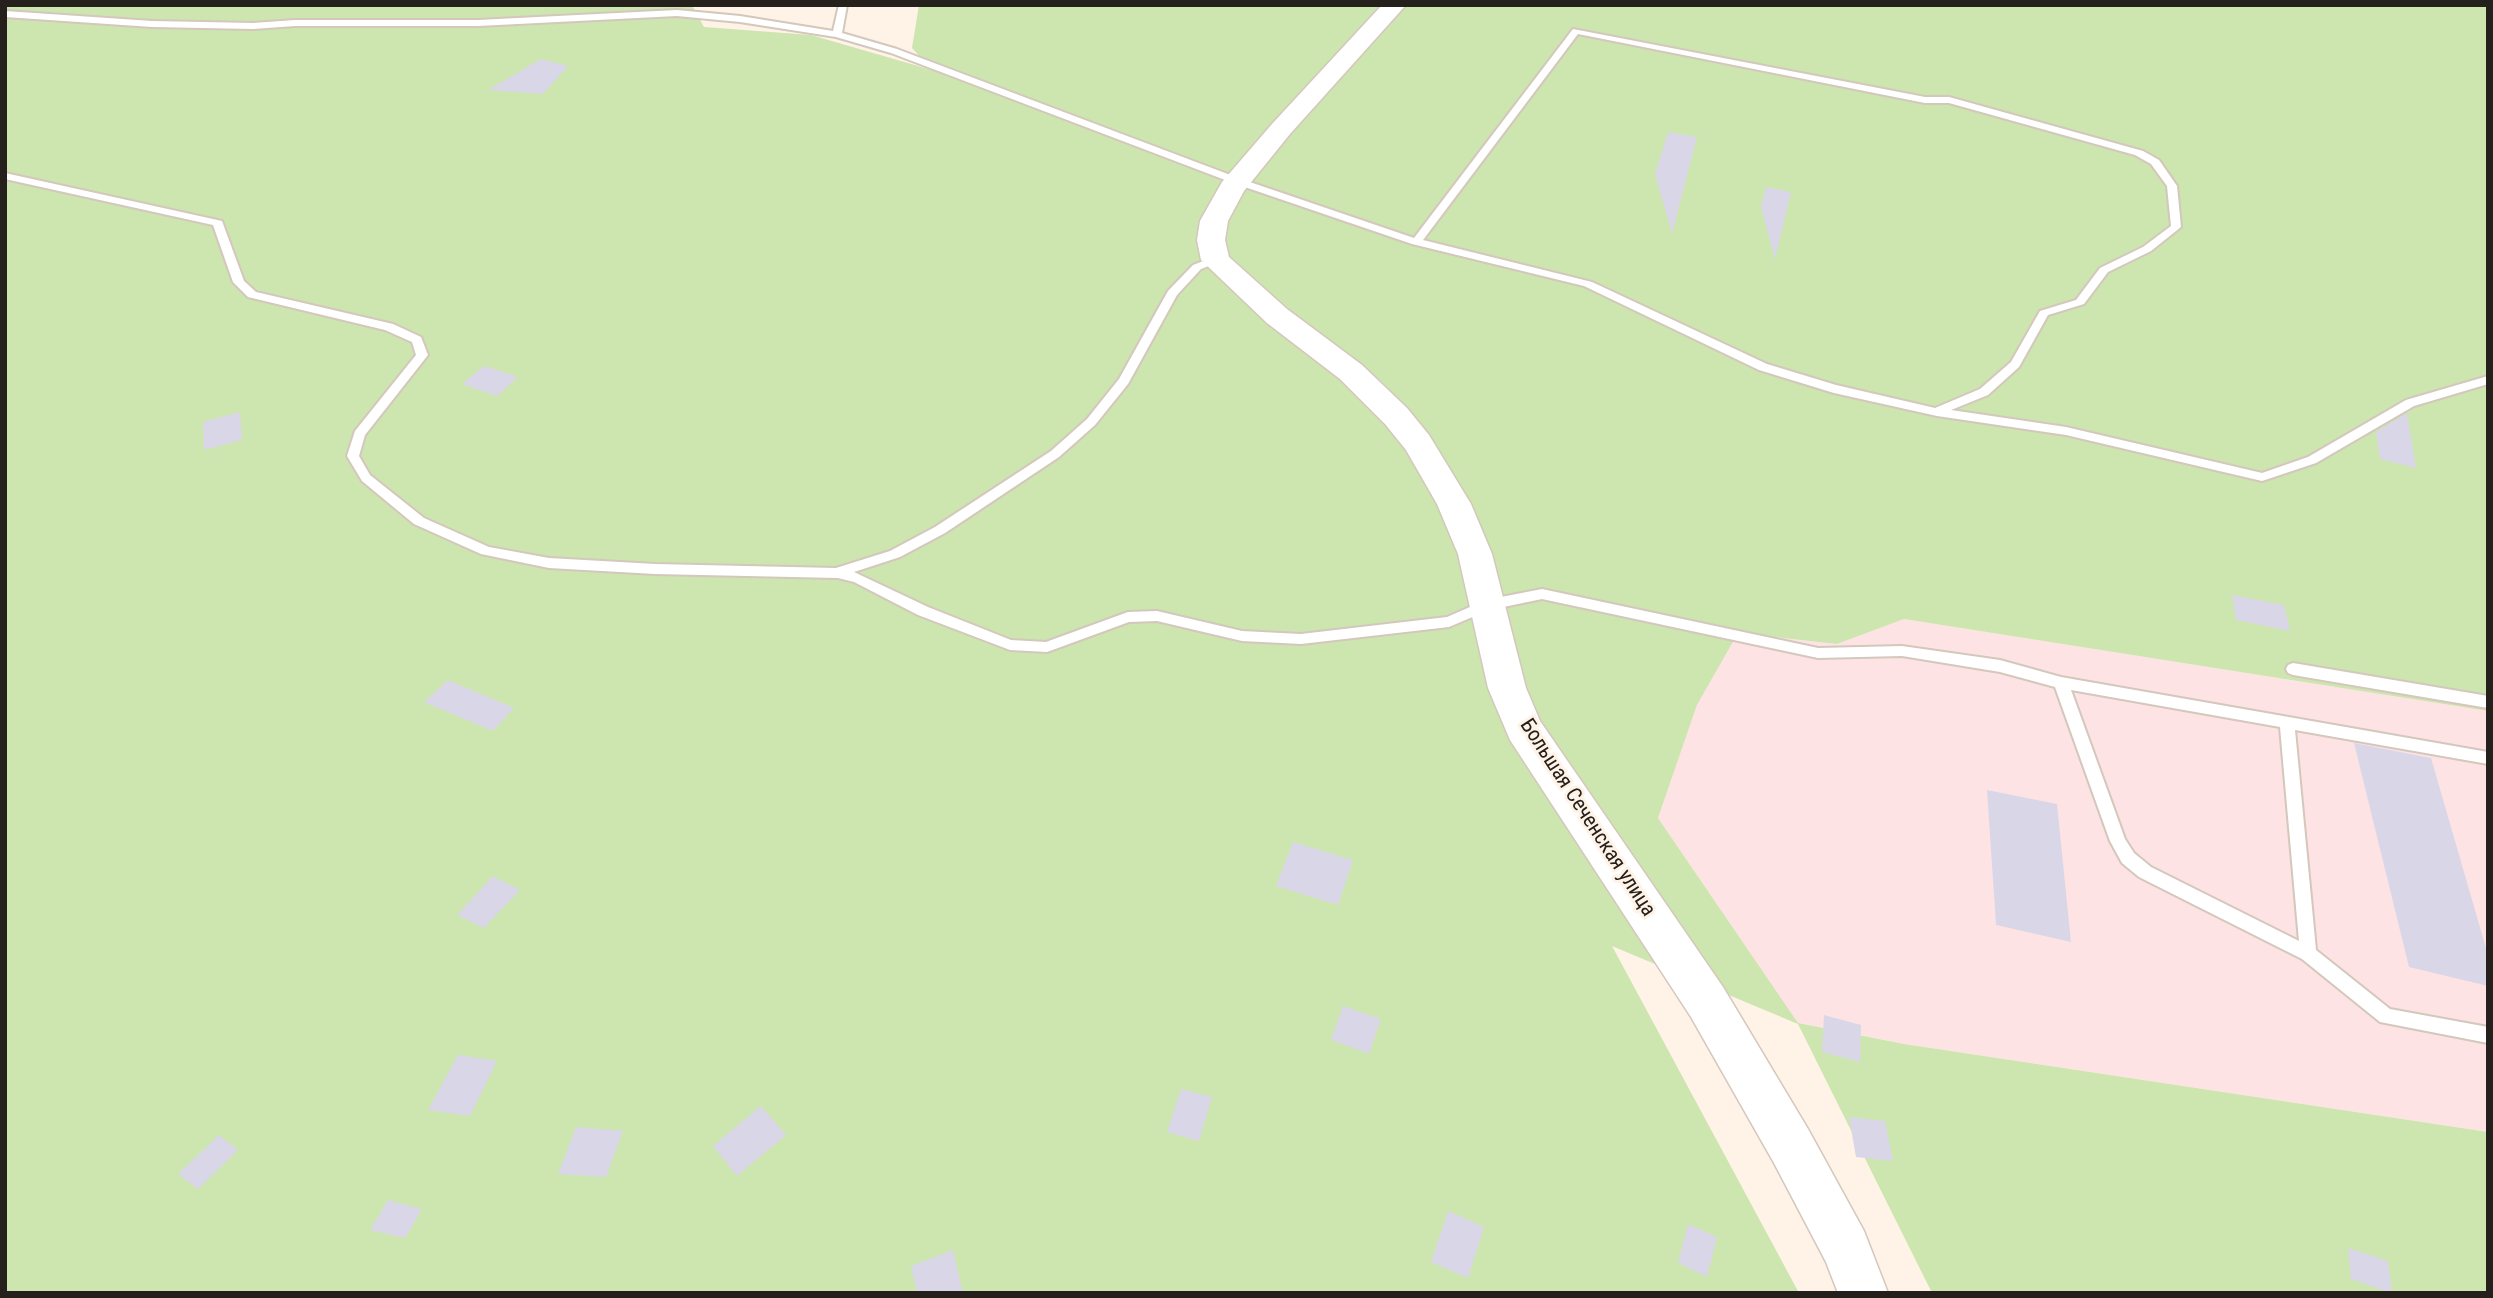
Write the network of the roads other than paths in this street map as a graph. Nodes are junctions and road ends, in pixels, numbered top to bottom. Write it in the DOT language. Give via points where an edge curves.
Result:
graph roads {
  1 [pos="843,5"];
  2 [pos="1395,5"];
  3 [pos="677,9"];
  4 [pos="5,15"];
  5 [pos="837,34"];
  6 [pos="5,176"];
  7 [pos="1237,181"];
  8 [pos="1416,242"];
  9 [pos="1215,260"];
  10 [pos="2488,380"];
  11 [pos="1937,412"];
  12 [pos="838,573"];
  13 [pos="1486,605"];
  14 [pos="2293,669"];
  15 [pos="2061,683"];
  16 [pos="2488,702"];
  17 [pos="2287,723"];
  18 [pos="2488,758"];
  19 [pos="2308,954"];
  20 [pos="2488,1035"];
  21 [pos="1863,1293"];
  1 -- 5 [label="lane"];
  2 -- 7 [label="street"];
  3 -- 4 [label="lane" via="478,23 253,26"];
  3 -- 5 [label="lane"];
  5 -- 7 [label="lane" via="894,51"];
  6 -- 12 [label="lane" via="218,223 239,282 252,296 389,327 417,340 422,355 359,434 353,456 366,478 419,521 486,551 550,563"];
  7 -- 8 [label="lane"];
  7 -- 9 [label="street" via="1214,221"];
  8 -- 11 [label="lane" via="1588,284 1763,367 1834,389"];
  8 -- 11 [label="lane" via="1576,31 1925,100 1949,100 2139,153 2155,162 2172,186 2176,227 2147,249 2104,270 2080,302 2044,313 2015,364 1984,392"];
  9 -- 12 [label="lane" via="1197,267 1172,293 1124,381 1091,422 1055,454 929,536 895,554"];
  9 -- 13 [label="street, Большая Сеченская улица" via="1277,316 1351,372 1418,443 1454,504 1475,554"];
  10 -- 11 [label="lane" via="2410,403 2312,460 2262,477 2067,431"];
  12 -- 13 [label="lane" via="858,578 923,611 1022,646 1047,647 1128,617 1157,616 1242,636 1301,639 1449,622"];
  13 -- 15 [label="lane" via="1542,594 1818,653 1902,651 2000,666"];
  13 -- 21 [label="street, Большая Сеченская улица" via="1507,688 1524,729 1707,1002 1791,1146 1846,1249"];
  14 -- 16 [label="lane"];
  15 -- 17 [label="lane"];
  15 -- 19 [label="lane" via="2128,858 2145,872"];
  17 -- 18 [label="lane"];
  17 -- 19 [label="lane"];
  19 -- 20 [label="lane" via="2386,1016"];
}
